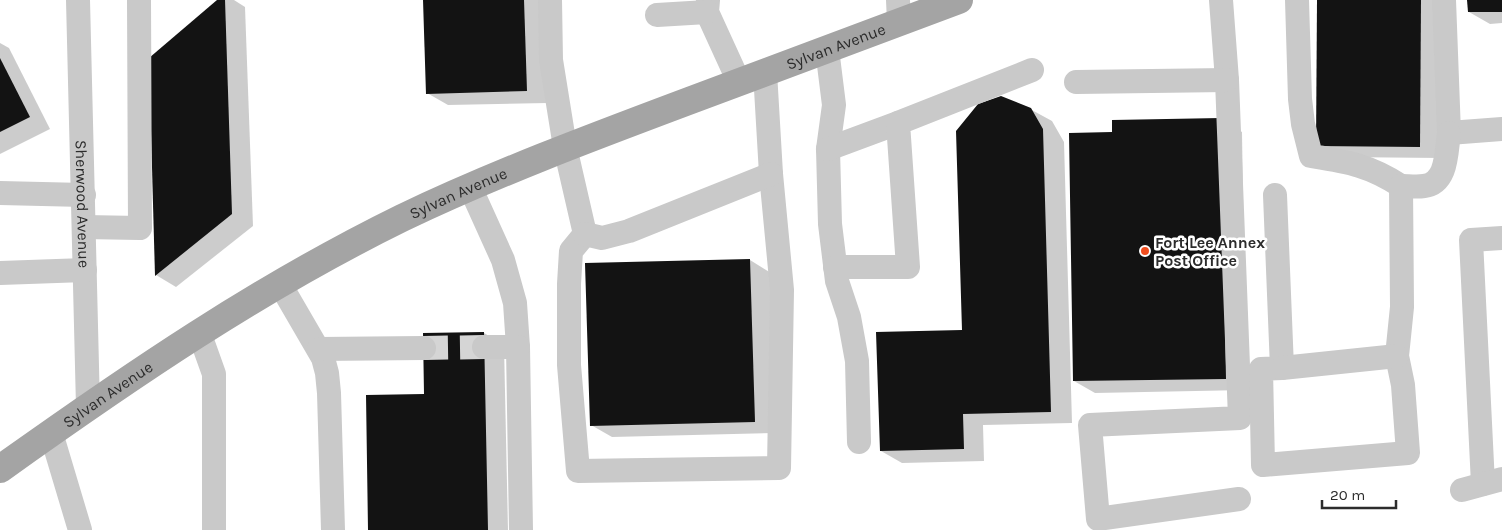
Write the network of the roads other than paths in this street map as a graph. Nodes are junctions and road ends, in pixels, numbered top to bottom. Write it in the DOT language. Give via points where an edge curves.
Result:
graph roads {
  1 [pos="78,0"];
  2 [pos="139,0"];
  3 [pos="550,0"];
  4 [pos="958,0"];
  5 [pos="1221,0"];
  6 [pos="1297,0"];
  7 [pos="1444,0"];
  8 [pos="707,6"];
  9 [pos="898,11"];
  10 [pos="657,15"];
  11 [pos="827,49"];
  12 [pos="1032,70"];
  13 [pos="765,72"];
  14 [pos="1227,80"];
  15 [pos="739,82"];
  16 [pos="1076,82"];
  17 [pos="898,123"];
  18 [pos="1502,129"];
  19 [pos="1448,133"];
  20 [pos="565,147"];
  21 [pos="828,149"];
  22 [pos="771,174"];
  23 [pos="1400,186"];
  24 [pos="470,187"];
  25 [pos="0,194"];
  26 [pos="84,194"];
  27 [pos="1275,195"];
  28 [pos="84,227"];
  29 [pos="585,234"];
  30 [pos="1502,238"];
  31 [pos="835,267"];
  32 [pos="85,270"];
  33 [pos="0,273"];
  34 [pos="280,284"];
  35 [pos="199,332"];
  36 [pos="484,347"];
  37 [pos="518,347"];
  38 [pos="424,348"];
  39 [pos="319,349"];
  40 [pos="1397,356"];
  41 [pos="1282,368"];
  42 [pos="88,407"];
  43 [pos="51,433"];
  44 [pos="859,442"];
  45 [pos="0,469"];
  46 [pos="1482,484"];
  47 [pos="1238,499"];
  48 [pos="80,530"];
  49 [pos="214,530"];
  50 [pos="333,530"];
  51 [pos="521,530"];
  1 -- 26 [label="street, Sherwood Avenue"];
  2 -- 28 [label="street" via="140,228"];
  3 -- 20 [label="street" via="551,60"];
  4 -- 9 [label="main road, Sylvan Avenue"];
  5 -- 14 [label="street"];
  6 -- 23 [label="street" via="1302,124 1312,156 1362,166"];
  7 -- 19 [label="street"];
  8 -- 10 [label="street"];
  8 -- 15 [label="street"];
  9 -- 11 [label="main road, Sylvan Avenue"];
  11 -- 13 [label="main road, Sylvan Avenue"];
  11 -- 21 [label="street" via="834,105"];
  12 -- 17 [label="street"];
  13 -- 15 [label="main road, Sylvan Avenue"];
  13 -- 22 [label="street"];
  14 -- 16 [label="street"];
  14 -- 47 [label="street" via="1240,418 1090,425 1098,519"];
  15 -- 20 [label="main road, Sylvan Avenue"];
  17 -- 21 [label="street"];
  17 -- 31 [label="street" via="908,267"];
  18 -- 19 [label="street"];
  19 -- 23 [label="street" via="1444,170 1438,179 1426,186"];
  20 -- 24 [label="main road, Sylvan Avenue"];
  20 -- 29 [label="street"];
  21 -- 31 [label="street"];
  22 -- 29 [label="street" via="629,231 602,238"];
  22 -- 29 [label="street" via="782,290 779,468 578,471 569,365 569,284 571,251"];
  23 -- 40 [label="street" via="1402,307"];
  24 -- 34 [label="main road, Sylvan Avenue" via="360,239"];
  24 -- 37 [label="street" via="511,284"];
  25 -- 26 [label="street"];
  26 -- 28 [label="street, Sherwood Avenue"];
  27 -- 41 [label="street"];
  28 -- 32 [label="street, Sherwood Avenue"];
  30 -- 46 [label="street" via="1471,240"];
  31 -- 44 [label="street" via="849,316 857,362"];
  32 -- 33 [label="street"];
  32 -- 42 [label="street, Sherwood Avenue"];
  34 -- 35 [label="main road, Sylvan Avenue"];
  34 -- 39 [label="street"];
  35 -- 42 [label="main road, Sylvan Avenue"];
  35 -- 49 [label="street" via="214,374"];
  36 -- 37 [label="street"];
  37 -- 51 [label="street"];
  38 -- 39 [label="street"];
  39 -- 50 [label="street" via="329,393"];
  40 -- 41 [label="street"];
  40 -- 41 [label="street" via="1403,385 1408,453 1263,465 1261,369"];
  42 -- 43 [label="main road, Sylvan Avenue"];
  43 -- 45 [label="main road, Sylvan Avenue"];
  43 -- 48 [label="street"];
}
